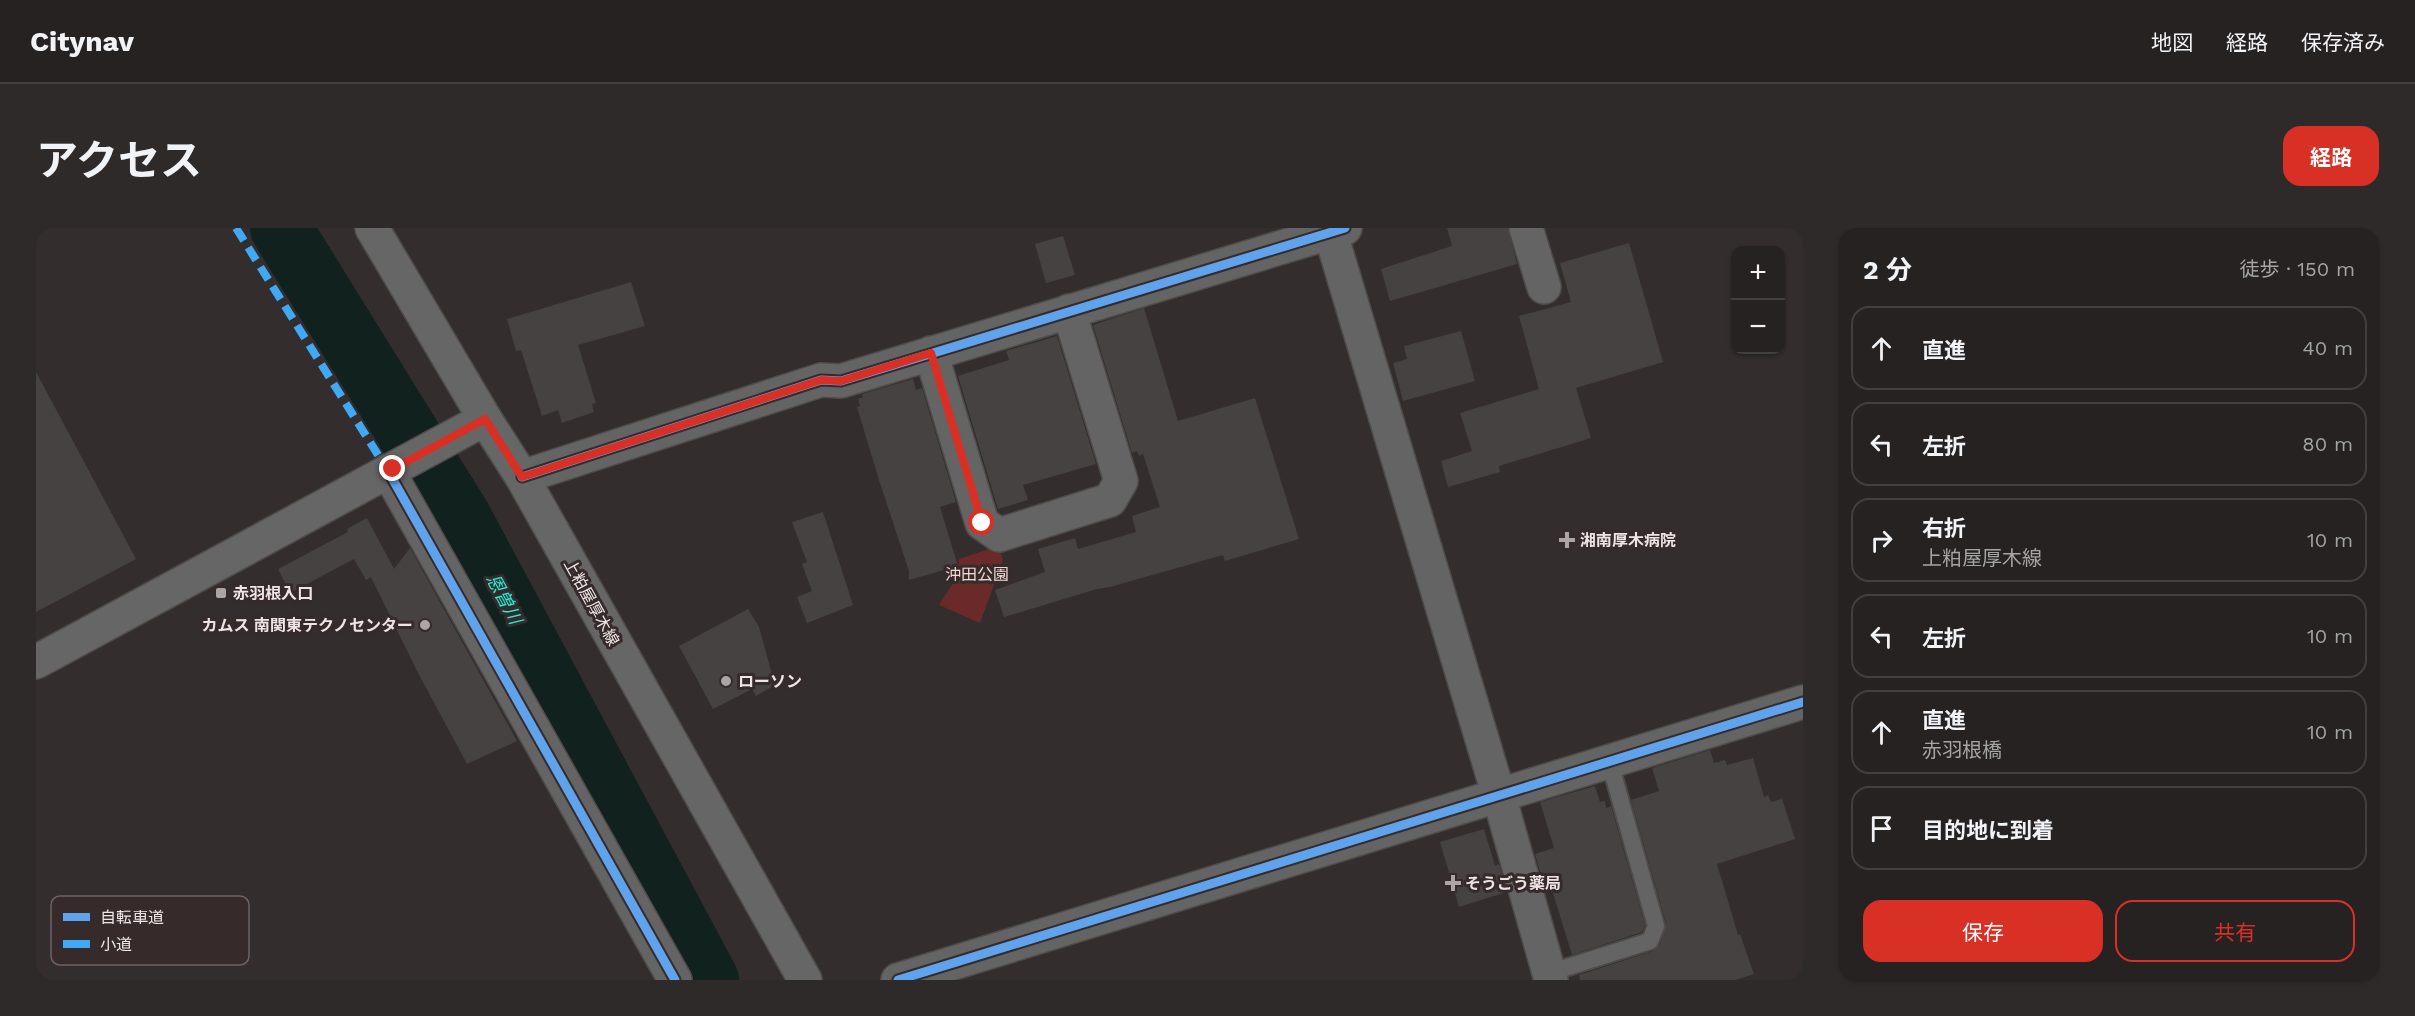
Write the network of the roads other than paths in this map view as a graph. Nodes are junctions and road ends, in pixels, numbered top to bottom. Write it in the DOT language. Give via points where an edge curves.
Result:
graph roads {
  1 [pos="372,228"];
  2 [pos="1526,228"];
  3 [pos="1335,229"];
  4 [pos="1544,287"];
  5 [pos="1069,311"];
  6 [pos="931,353"];
  7 [pos="485,419"];
  8 [pos="390,470"];
  9 [pos="522,477"];
  10 [pos="36,662"];
  11 [pos="1803,702"];
  12 [pos="1609,760"];
  13 [pos="1499,796"];
  14 [pos="1550,976"];
  15 [pos="675,980"];
  16 [pos="805,980"];
  17 [pos="898,980"];
  1 -- 7 [label="main road, 上粕屋厚木線"];
  2 -- 4 [label="street"];
  3 -- 5 [label="street"];
  3 -- 13 [label="street"];
  5 -- 6 [label="street"];
  5 -- 6 [label="street" via="1121,481 1110,500 999,535 982,523"];
  6 -- 9 [label="street" via="841,381 821,380"];
  7 -- 8 [label="main road"];
  7 -- 9 [label="main road, 上粕屋厚木線"];
  8 -- 10 [label="main road"];
  8 -- 15 [label="street"];
  9 -- 16 [label="main road, 上粕屋厚木線"];
  11 -- 12 [label="street"];
  12 -- 13 [label="street"];
  12 -- 14 [label="lane" via="1656,926 1650,941"];
  13 -- 14 [label="street"];
  13 -- 17 [label="street"];
}
